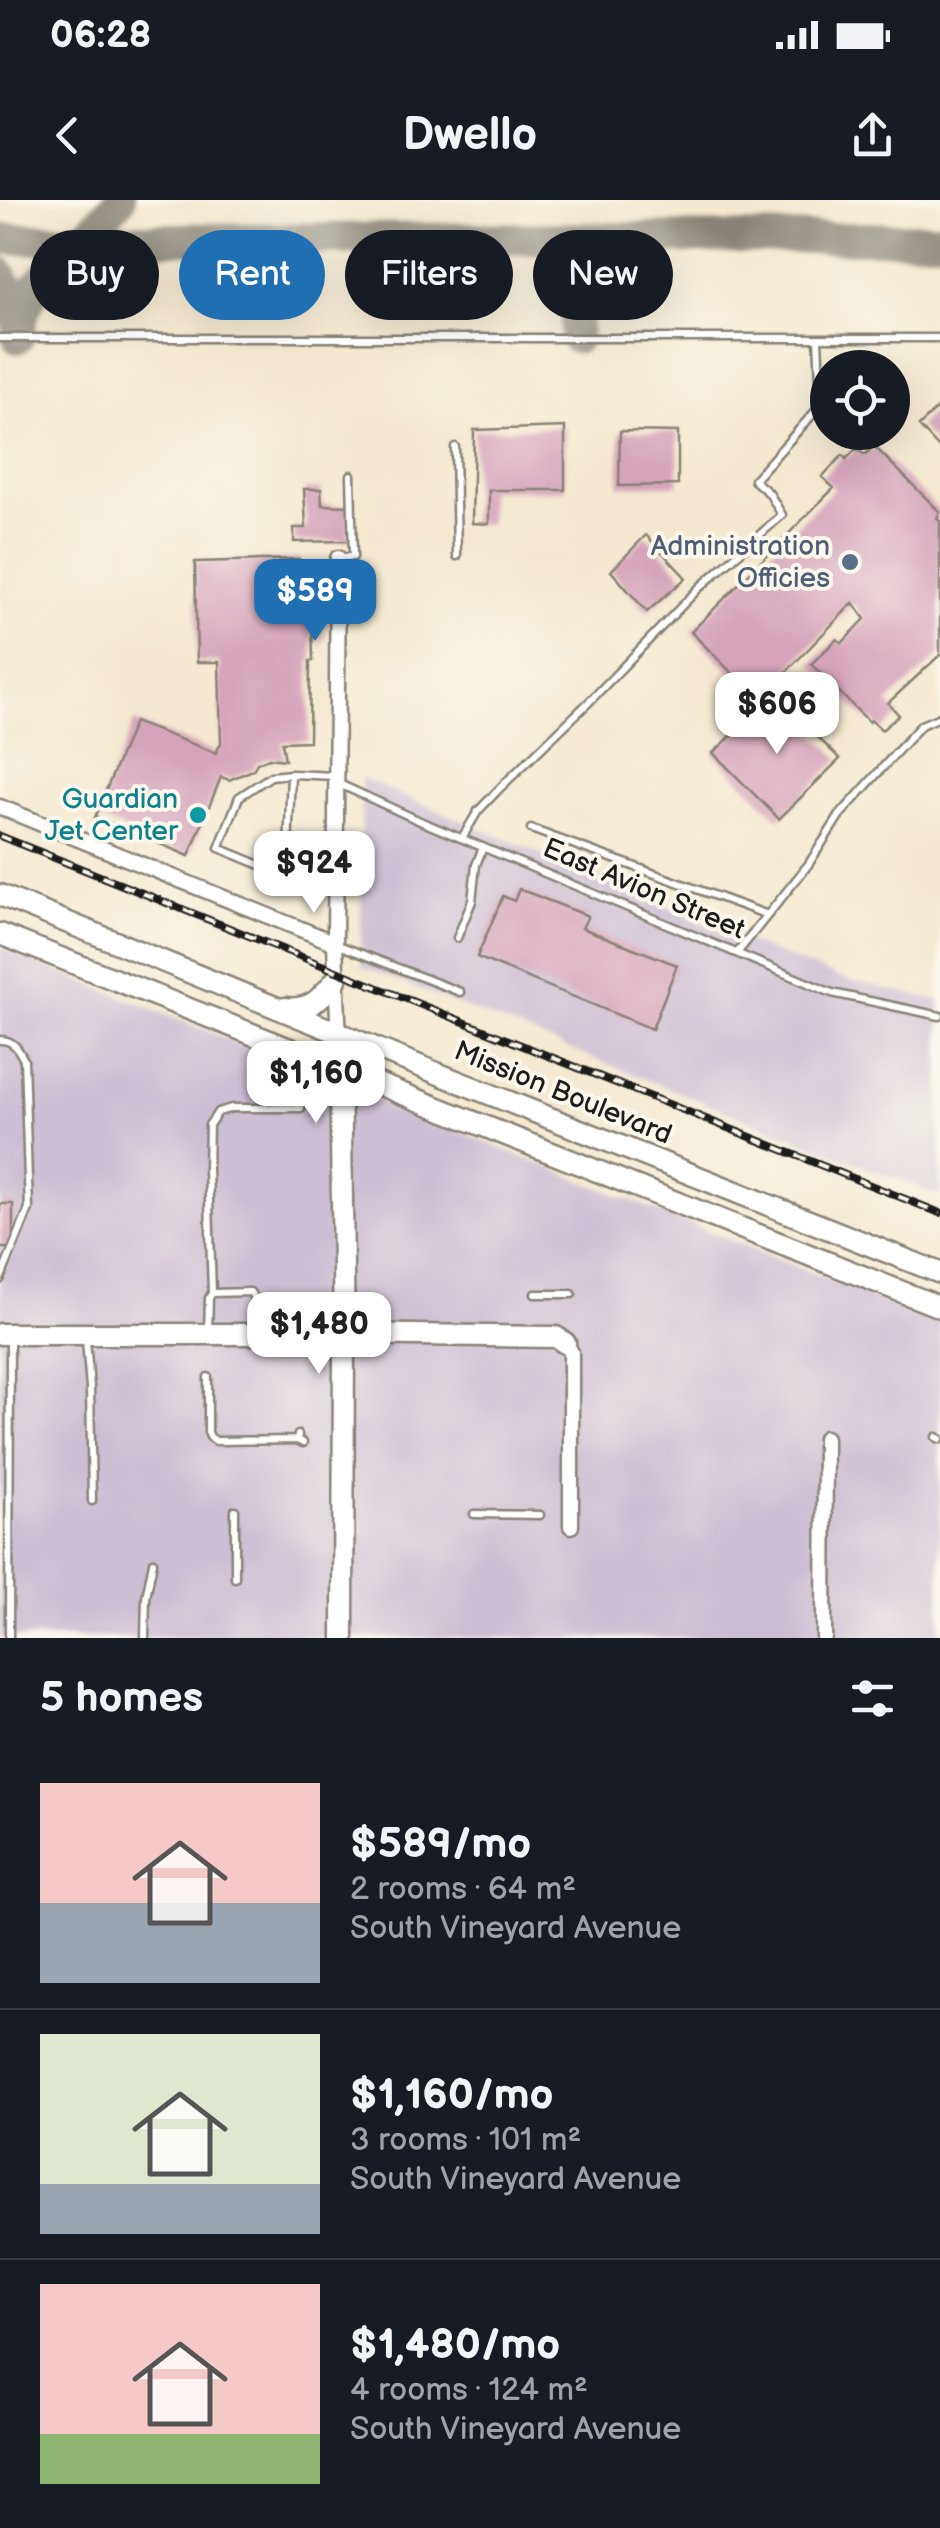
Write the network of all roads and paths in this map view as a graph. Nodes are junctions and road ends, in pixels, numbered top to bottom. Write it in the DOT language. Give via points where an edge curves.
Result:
graph roads {
  1 [pos="0,338"];
  2 [pos="818,338"];
  3 [pos="940,338"];
  4 [pos="455,447"];
  5 [pos="351,475"];
  6 [pos="456,556"];
  7 [pos="338,558"];
  8 [pos="940,717"];
  9 [pos="291,774"];
  10 [pos="337,780"];
  11 [pos="0,808"];
  12 [pos="531,829"];
  13 [pos="462,838"];
  14 [pos="484,847"];
  15 [pos="0,894"];
  16 [pos="768,915"];
  17 [pos="0,934"];
  18 [pos="457,938"];
  19 [pos="335,943"];
  20 [pos="737,953"];
  21 [pos="336,980"];
  22 [pos="460,992"];
  23 [pos="282,1008"];
  24 [pos="940,1016"];
  25 [pos="338,1031"];
  26 [pos="0,1040"];
  27 [pos="340,1069"];
  28 [pos="301,1108"];
  29 [pos="940,1273"];
  30 [pos="0,1280"];
  31 [pos="212,1293"];
  32 [pos="535,1294"];
  33 [pos="572,1294"];
  34 [pos="940,1308"];
  35 [pos="5,1334"];
  36 [pos="85,1334"];
  37 [pos="208,1334"];
  38 [pos="255,1334"];
  39 [pos="344,1334"];
  40 [pos="565,1343"];
  41 [pos="208,1377"];
  42 [pos="824,1438"];
  43 [pos="300,1439"];
  44 [pos="92,1501"];
  45 [pos="234,1510"];
  46 [pos="474,1514"];
  47 [pos="540,1515"];
  48 [pos="571,1526"];
  49 [pos="153,1562"];
  50 [pos="235,1578"];
  51 [pos="9,1638"];
  52 [pos="145,1638"];
  53 [pos="342,1638"];
  54 [pos="824,1638"];
  1 -- 2 [label="lane"];
  2 -- 3 [label="lane"];
  2 -- 13 [label="lane" via="821,405 754,480 782,515 700,587 501,787"];
  4 -- 6 [label="lane"];
  5 -- 7 [label="lane" via="352,557"];
  7 -- 10 [label="street"];
  8 -- 16 [label="lane" via="922,725 840,815"];
  9 -- 9 [label="lane" via="272,776 239,797 219,848 287,876"];
  9 -- 10 [label="lane"];
  10 -- 13 [label="lane, East Avion Street"];
  10 -- 19 [label="street"];
  11 -- 19 [label="street"];
  12 -- 16 [label="lane"];
  13 -- 14 [label="lane, East Avion Street"];
  14 -- 18 [label="lane"];
  14 -- 20 [label="lane, East Avion Street"];
  15 -- 23 [label="main road, Mission Boulevard"];
  16 -- 20 [label="lane"];
  17 -- 27 [label="main road"];
  19 -- 21 [label="street"];
  19 -- 22 [label="lane"];
  20 -- 24 [label="lane, East Avion Street" via="832,993"];
  21 -- 23 [label="main road" via="305,1008"];
  21 -- 25 [label="street"];
  23 -- 25 [label="main road, Mission Boulevard"];
  25 -- 27 [label="street"];
  25 -- 29 [label="main road, Mission Boulevard"];
  26 -- 30 [label="lane" via="17,1046 24,1060 28,1209"];
  27 -- 34 [label="main road"];
  27 -- 39 [label="main road"];
  28 -- 31 [label="lane" via="232,1108 218,1112 209,1125"];
  31 -- 37 [label="lane"];
  31 -- 38 [label="lane" via="250,1292"];
  32 -- 33 [label="lane"];
  35 -- 36 [label="main road"];
  35 -- 51 [label="lane"];
  36 -- 37 [label="main road"];
  36 -- 44 [label="lane"];
  37 -- 38 [label="main road"];
  38 -- 39 [label="main road"];
  39 -- 40 [label="main road"];
  39 -- 53 [label="main road"];
  40 -- 48 [label="street" via="571,1352"];
  41 -- 43 [label="lane" via="210,1437"];
  42 -- 54 [label="street"];
  45 -- 50 [label="lane"];
  46 -- 47 [label="lane"];
  49 -- 52 [label="lane"];
}
